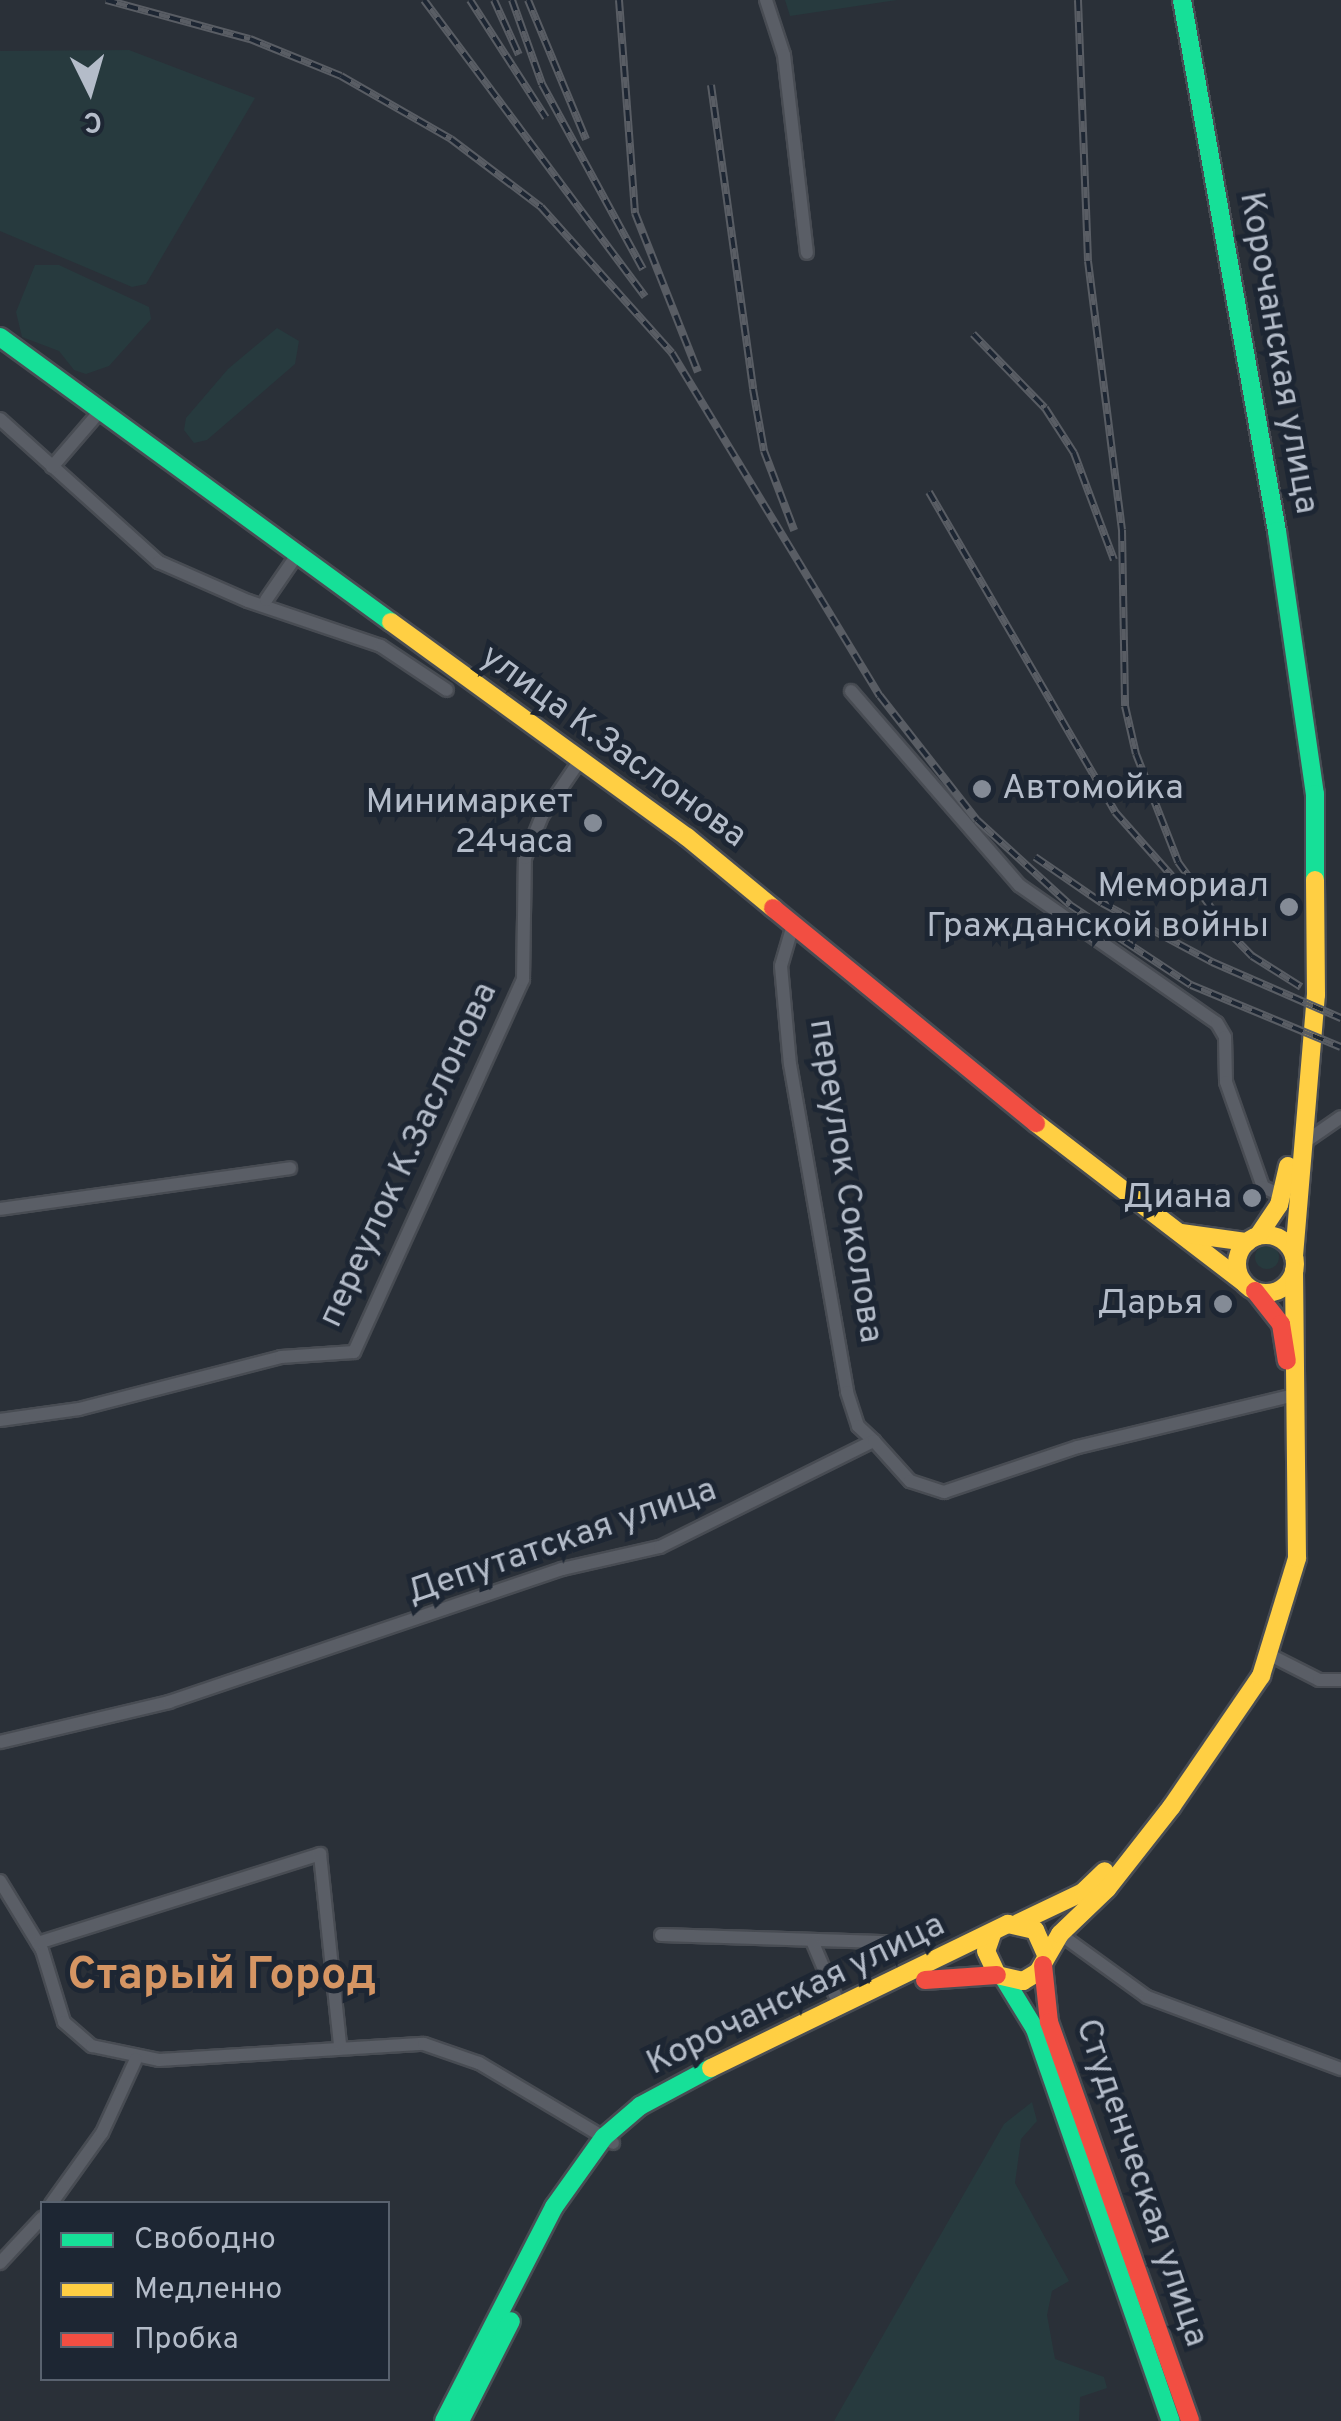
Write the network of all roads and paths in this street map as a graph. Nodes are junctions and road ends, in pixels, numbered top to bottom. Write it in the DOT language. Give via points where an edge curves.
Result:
graph roads {
  1 [pos="766,0"];
  2 [pos="1174,0"];
  3 [pos="1182,0"];
  4 [pos="807,253"];
  5 [pos="0,337"];
  6 [pos="101,410"];
  7 [pos="0,419"];
  8 [pos="52,467"];
  9 [pos="299,552"];
  10 [pos="266,600"];
  11 [pos="429,663"];
  12 [pos="447,690"];
  13 [pos="851,691"];
  14 [pos="580,760"];
  15 [pos="793,925"];
  16 [pos="1341,1118"];
  17 [pos="1302,1144"];
  18 [pos="290,1168"];
  19 [pos="1283,1196"];
  20 [pos="0,1209"];
  21 [pos="1172,1229"];
  22 [pos="1252,1239"];
  23 [pos="1294,1263"];
  24 [pos="1249,1286"];
  25 [pos="1287,1397"];
  26 [pos="0,1420"];
  27 [pos="874,1441"];
  28 [pos="1270,1654"];
  29 [pos="1341,1680"];
  30 [pos="0,1742"];
  31 [pos="0,1881"];
  32 [pos="1018,1922"];
  33 [pos="992,1934"];
  34 [pos="1060,1934"];
  35 [pos="661,1935"];
  36 [pos="38,1942"];
  37 [pos="889,1942"];
  38 [pos="813,1943"];
  39 [pos="1044,1960"];
  40 [pos="1001,1978"];
  41 [pos="840,2008"];
  42 [pos="340,2045"];
  43 [pos="136,2059"];
  44 [pos="1341,2069"];
  45 [pos="608,2140"];
  46 [pos="53,2201"];
  47 [pos="40,2220"];
  48 [pos="27,2234"];
  49 [pos="40,2243"];
  50 [pos="0,2262"];
  51 [pos="444,2421"];
  52 [pos="460,2421"];
  53 [pos="1171,2421"];
  54 [pos="1190,2421"];
  1 -- 4 [label="street" via="784,55"];
  2 -- 19 [label="main road, Корочанская улица" via="1268,534 1306,796 1306,1003"];
  3 -- 17 [label="main road, Корочанская улица" via="1316,794 1316,995"];
  5 -- 6 [label="main road, улица К.Заслонова"];
  6 -- 8 [label="street"];
  6 -- 9 [label="main road, улица К.Заслонова"];
  7 -- 8 [label="street"];
  8 -- 11 [label="street" via="159,562 248,601"];
  9 -- 10 [label="street"];
  9 -- 11 [label="main road, улица К.Заслонова"];
  11 -- 12 [label="street"];
  11 -- 14 [label="main road, улица К.Заслонова"];
  13 -- 19 [label="street" via="1019,885 1216,1023 1225,1037 1226,1082 1263,1187"];
  14 -- 15 [label="main road, улица К.Заслонова"];
  14 -- 26 [label="street, переулок К.Заслонова" via="542,816 525,858 524,980 354,1352 281,1358 80,1408"];
  15 -- 21 [label="main road, улица К.Заслонова"];
  15 -- 27 [label="street, переулок Соколова" via="781,966 790,1064 847,1392 858,1426"];
  16 -- 17 [label="street"];
  17 -- 23 [label="main road, Корочанская улица"];
  18 -- 20 [label="street"];
  19 -- 22 [label="main road, Корочанская улица"];
  21 -- 22 [label="main road, улица К.Заслонова" via="1218,1243"];
  21 -- 24 [label="main road, улица К.Заслонова"];
  22 -- 23 [label="main road" via="1280,1239"];
  22 -- 24 [label="main road" via="1237,1261"];
  23 -- 24 [label="main road" via="1280,1290"];
  23 -- 28 [label="main road, Корочанская улица" via="1297,1558"];
  24 -- 25 [label="main road" via="1285,1335"];
  25 -- 27 [label="street" via="1078,1446 944,1492 910,1481"];
  25 -- 32 [label="main road" via="1287,1559 1271,1630 1252,1670 1096,1881"];
  27 -- 30 [label="street, Депутатская улица" via="660,1547 562,1568 170,1702"];
  28 -- 29 [label="street" via="1319,1680"];
  28 -- 34 [label="main road, Корочанская улица" via="1248,1700 1172,1806"];
  31 -- 36 [label="street"];
  32 -- 33 [label="main road"];
  32 -- 39 [label="main road" via="1035,1930"];
  33 -- 40 [label="main road" via="986,1952"];
  33 -- 41 [label="main road, Корочанская улица"];
  34 -- 39 [label="main road, Корочанская улица"];
  34 -- 44 [label="street" via="1147,1996"];
  35 -- 38 [label="street"];
  36 -- 42 [label="street" via="320,1854"];
  36 -- 43 [label="street" via="64,2022 92,2046"];
  37 -- 38 [label="street"];
  38 -- 41 [label="street"];
  39 -- 40 [label="main road" via="1023,1981"];
  39 -- 54 [label="main road, Студенческая улица" via="1057,2049"];
  40 -- 45 [label="main road, Корочанская улица" via="935,1976 758,2053"];
  40 -- 53 [label="main road, Студенческая улица" via="1035,2028"];
  41 -- 45 [label="main road, Корочанская улица" via="669,2090"];
  42 -- 43 [label="street"];
  42 -- 45 [label="street" via="424,2044 479,2063"];
  43 -- 46 [label="street" via="102,2133"];
  45 -- 51 [label="main road, Корочанская улица" via="554,2207"];
  45 -- 52 [label="main road, Корочанская улица" via="564,2212"];
  47 -- 48 [label="street"];
  48 -- 49 [label="street"];
  48 -- 50 [label="street"];
}
